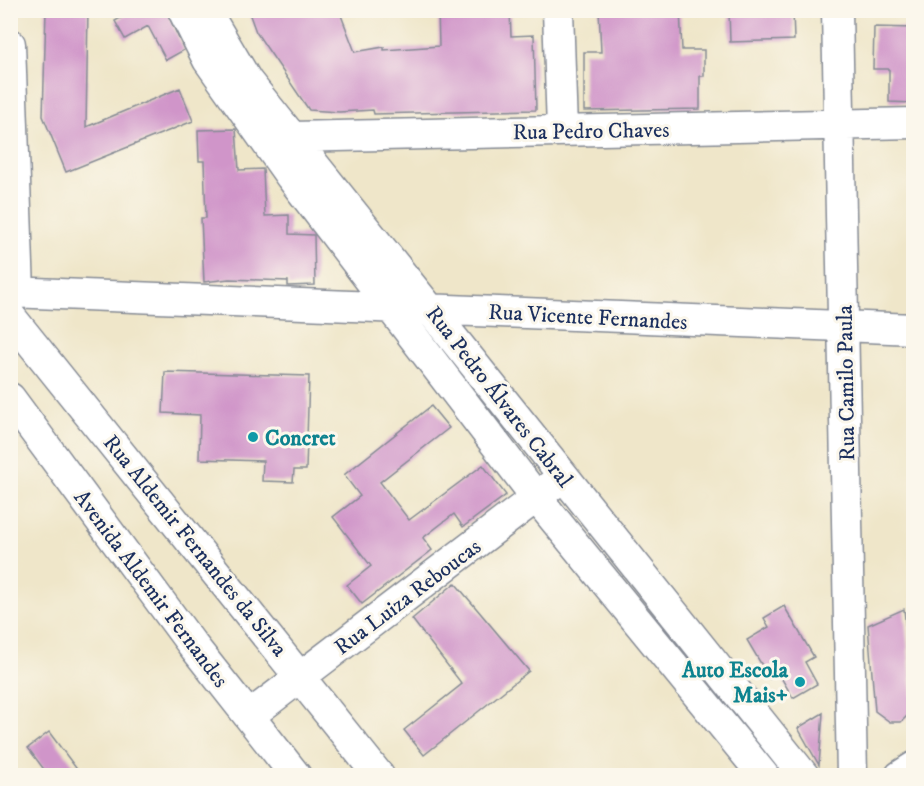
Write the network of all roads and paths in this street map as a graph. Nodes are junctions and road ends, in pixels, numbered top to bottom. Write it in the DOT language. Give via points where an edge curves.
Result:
graph roads {
  1 [pos="183,10"];
  2 [pos="205,10"];
  3 [pos="558,10"];
  4 [pos="837,10"];
  5 [pos="10,44"];
  6 [pos="914,123"];
  7 [pos="839,124"];
  8 [pos="562,130"];
  9 [pos="282,144"];
  10 [pos="13,300"];
  11 [pos="391,307"];
  12 [pos="431,309"];
  13 [pos="844,327"];
  14 [pos="914,329"];
  15 [pos="10,398"];
  16 [pos="564,476"];
  17 [pos="536,497"];
  18 [pos="302,676"];
  19 [pos="249,716"];
  20 [pos="851,766"];
  21 [pos="914,767"];
  22 [pos="296,776"];
  23 [pos="379,776"];
  24 [pos="764,776"];
  25 [pos="804,776"];
  26 [pos="900,776"];
  1 -- 9 [label="street, Rua Pedro Álvares Cabral" via="208,60"];
  2 -- 9 [label="street, Rua Pedro Álvares Cabral"];
  3 -- 8 [label="street"];
  4 -- 7 [label="street, Rua Camilo Paula"];
  5 -- 10 [label="street"];
  6 -- 7 [label="street, Rua Pedro Chaves"];
  7 -- 8 [label="street, Rua Pedro Chaves"];
  7 -- 13 [label="street, Rua Camilo Paula"];
  8 -- 9 [label="street, Rua Pedro Chaves"];
  9 -- 11 [label="street, Rua Pedro Álvares Cabral"];
  9 -- 12 [label="street, Rua Pedro Álvares Cabral"];
  10 -- 11 [label="street, Rua Vicente Fernandes"];
  10 -- 18 [label="street, Rua Aldemir Fernandes da Silva"];
  11 -- 12 [label="street, Rua Vicente Fernandes"];
  11 -- 17 [label="street, Rua Pedro Álvares Cabral"];
  12 -- 13 [label="street, Rua Vicente Fernandes"];
  12 -- 16 [label="street, Rua Pedro Álvares Cabral"];
  13 -- 14 [label="street, Rua Vicente Fernandes"];
  13 -- 20 [label="street, Rua Camilo Paula"];
  15 -- 19 [label="street, Avenida Aldemir Fernandes"];
  16 -- 17 [label="street, Rua Luiza Reboucas"];
  16 -- 25 [label="street, Rua Pedro Álvares Cabral"];
  17 -- 18 [label="street, Rua Luiza Reboucas"];
  17 -- 24 [label="street, Rua Pedro Álvares Cabral"];
  18 -- 19 [label="street, Rua Luiza Reboucas"];
  18 -- 23 [label="street, Rua Aldemir Fernandes da Silva"];
  19 -- 22 [label="street, Avenida Aldemir Fernandes"];
  21 -- 26 [label="street"];
}
